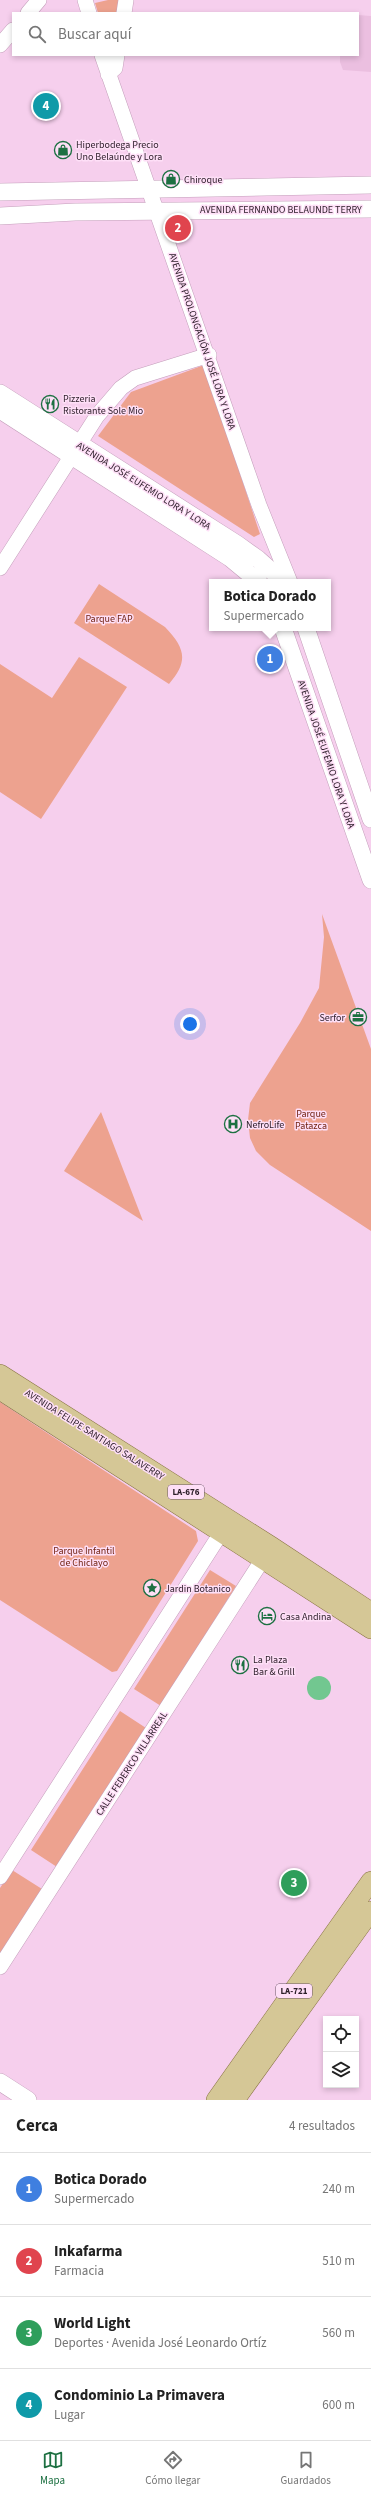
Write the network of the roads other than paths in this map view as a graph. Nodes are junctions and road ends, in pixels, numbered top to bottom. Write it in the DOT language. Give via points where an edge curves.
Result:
graph roads {
  1 [pos="39,0"];
  2 [pos="85,0"];
  3 [pos="126,0"];
  4 [pos="29,12"];
  5 [pos="89,12"];
  6 [pos="124,12"];
  7 [pos="12,31"];
  8 [pos="0,45"];
  9 [pos="102,56"];
  10 [pos="117,56"];
  11 [pos="108,74"];
  12 [pos="371,185"];
  13 [pos="150,190"];
  14 [pos="0,192"];
  15 [pos="371,209"];
  16 [pos="158,210"];
  17 [pos="0,216"];
  18 [pos="208,354"];
  19 [pos="0,393"];
  20 [pos="0,410"];
  21 [pos="76,451"];
  22 [pos="0,568"];
  23 [pos="255,579"];
  24 [pos="281,579"];
  25 [pos="289,579"];
  26 [pos="284,631"];
  27 [pos="307,631"];
  28 [pos="371,819"];
  29 [pos="371,880"];
  30 [pos="0,1374"];
  31 [pos="0,1390"];
  32 [pos="221,1533"];
  33 [pos="262,1559"];
  34 [pos="371,1612"];
  35 [pos="371,1629"];
  36 [pos="0,1877"];
  37 [pos="371,1881"];
  38 [pos="371,1911"];
  39 [pos="0,1967"];
  40 [pos="274,2033"];
  41 [pos="0,2082"];
  42 [pos="28,2100"];
  43 [pos="216,2100"];
  44 [pos="235,2100"];
  1 -- 4 [label="street"];
  2 -- 5 [label="street"];
  3 -- 6 [label="street"];
  7 -- 8 [label="street"];
  9 -- 11 [label="street, AVENIDA PROLONGACIÓN JOSÉ LORA Y LORA"];
  10 -- 11 [label="street" via="115,68"];
  11 -- 13 [label="street, AVENIDA PROLONGACIÓN JOSÉ LORA Y LORA"];
  12 -- 13 [label="main road"];
  13 -- 14 [label="main road"];
  13 -- 16 [label="street, AVENIDA PROLONGACIÓN JOSÉ LORA Y LORA"];
  15 -- 16 [label="main road, AVENIDA FERNANDO BELAUNDE TERRY"];
  16 -- 17 [label="main road, AVENIDA FERNANDO BELAUNDE TERRY"];
  16 -- 18 [label="street, AVENIDA PROLONGACIÓN JOSÉ LORA Y LORA"];
  18 -- 21 [label="street" via="135,378 121,388 98,416"];
  18 -- 25 [label="street, AVENIDA PROLONGACIÓN JOSÉ LORA Y LORA" via="259,505"];
  19 -- 21 [label="main road, AVENIDA JOSÉ EUFEMIO LORA Y LORA"];
  20 -- 21 [label="main road, AVENIDA JOSÉ EUFEMIO LORA Y LORA"];
  21 -- 22 [label="street"];
  21 -- 23 [label="main road, AVENIDA JOSÉ EUFEMIO LORA Y LORA" via="230,558"];
  21 -- 24 [label="main road, AVENIDA JOSÉ EUFEMIO LORA Y LORA" via="237,544"];
  26 -- 29 [label="main road, AVENIDA JOSÉ EUFEMIO LORA Y LORA"];
  27 -- 28 [label="main road, AVENIDA JOSÉ EUFEMIO LORA Y LORA"];
  30 -- 34 [label="main road, AVENIDA FELIPE SANTIAGO SALAVERRY / LA-676" via="272,1546"];
  31 -- 32 [label="main road, AVENIDA FELIPE SANTIAGO SALAVERRY / LA-676"];
  32 -- 33 [label="main road, AVENIDA FELIPE SANTIAGO SALAVERRY / LA-676"];
  32 -- 36 [label="street"];
  33 -- 35 [label="main road, AVENIDA FELIPE SANTIAGO SALAVERRY / LA-676"];
  33 -- 39 [label="street, CALLE FEDERICO VILLARREAL"];
  37 -- 40 [label="main road, LA-721"];
  38 -- 40 [label="main road, LA-721"];
  40 -- 43 [label="main road, LA-721"];
  40 -- 44 [label="main road, LA-721"];
  41 -- 42 [label="main road"];
}
